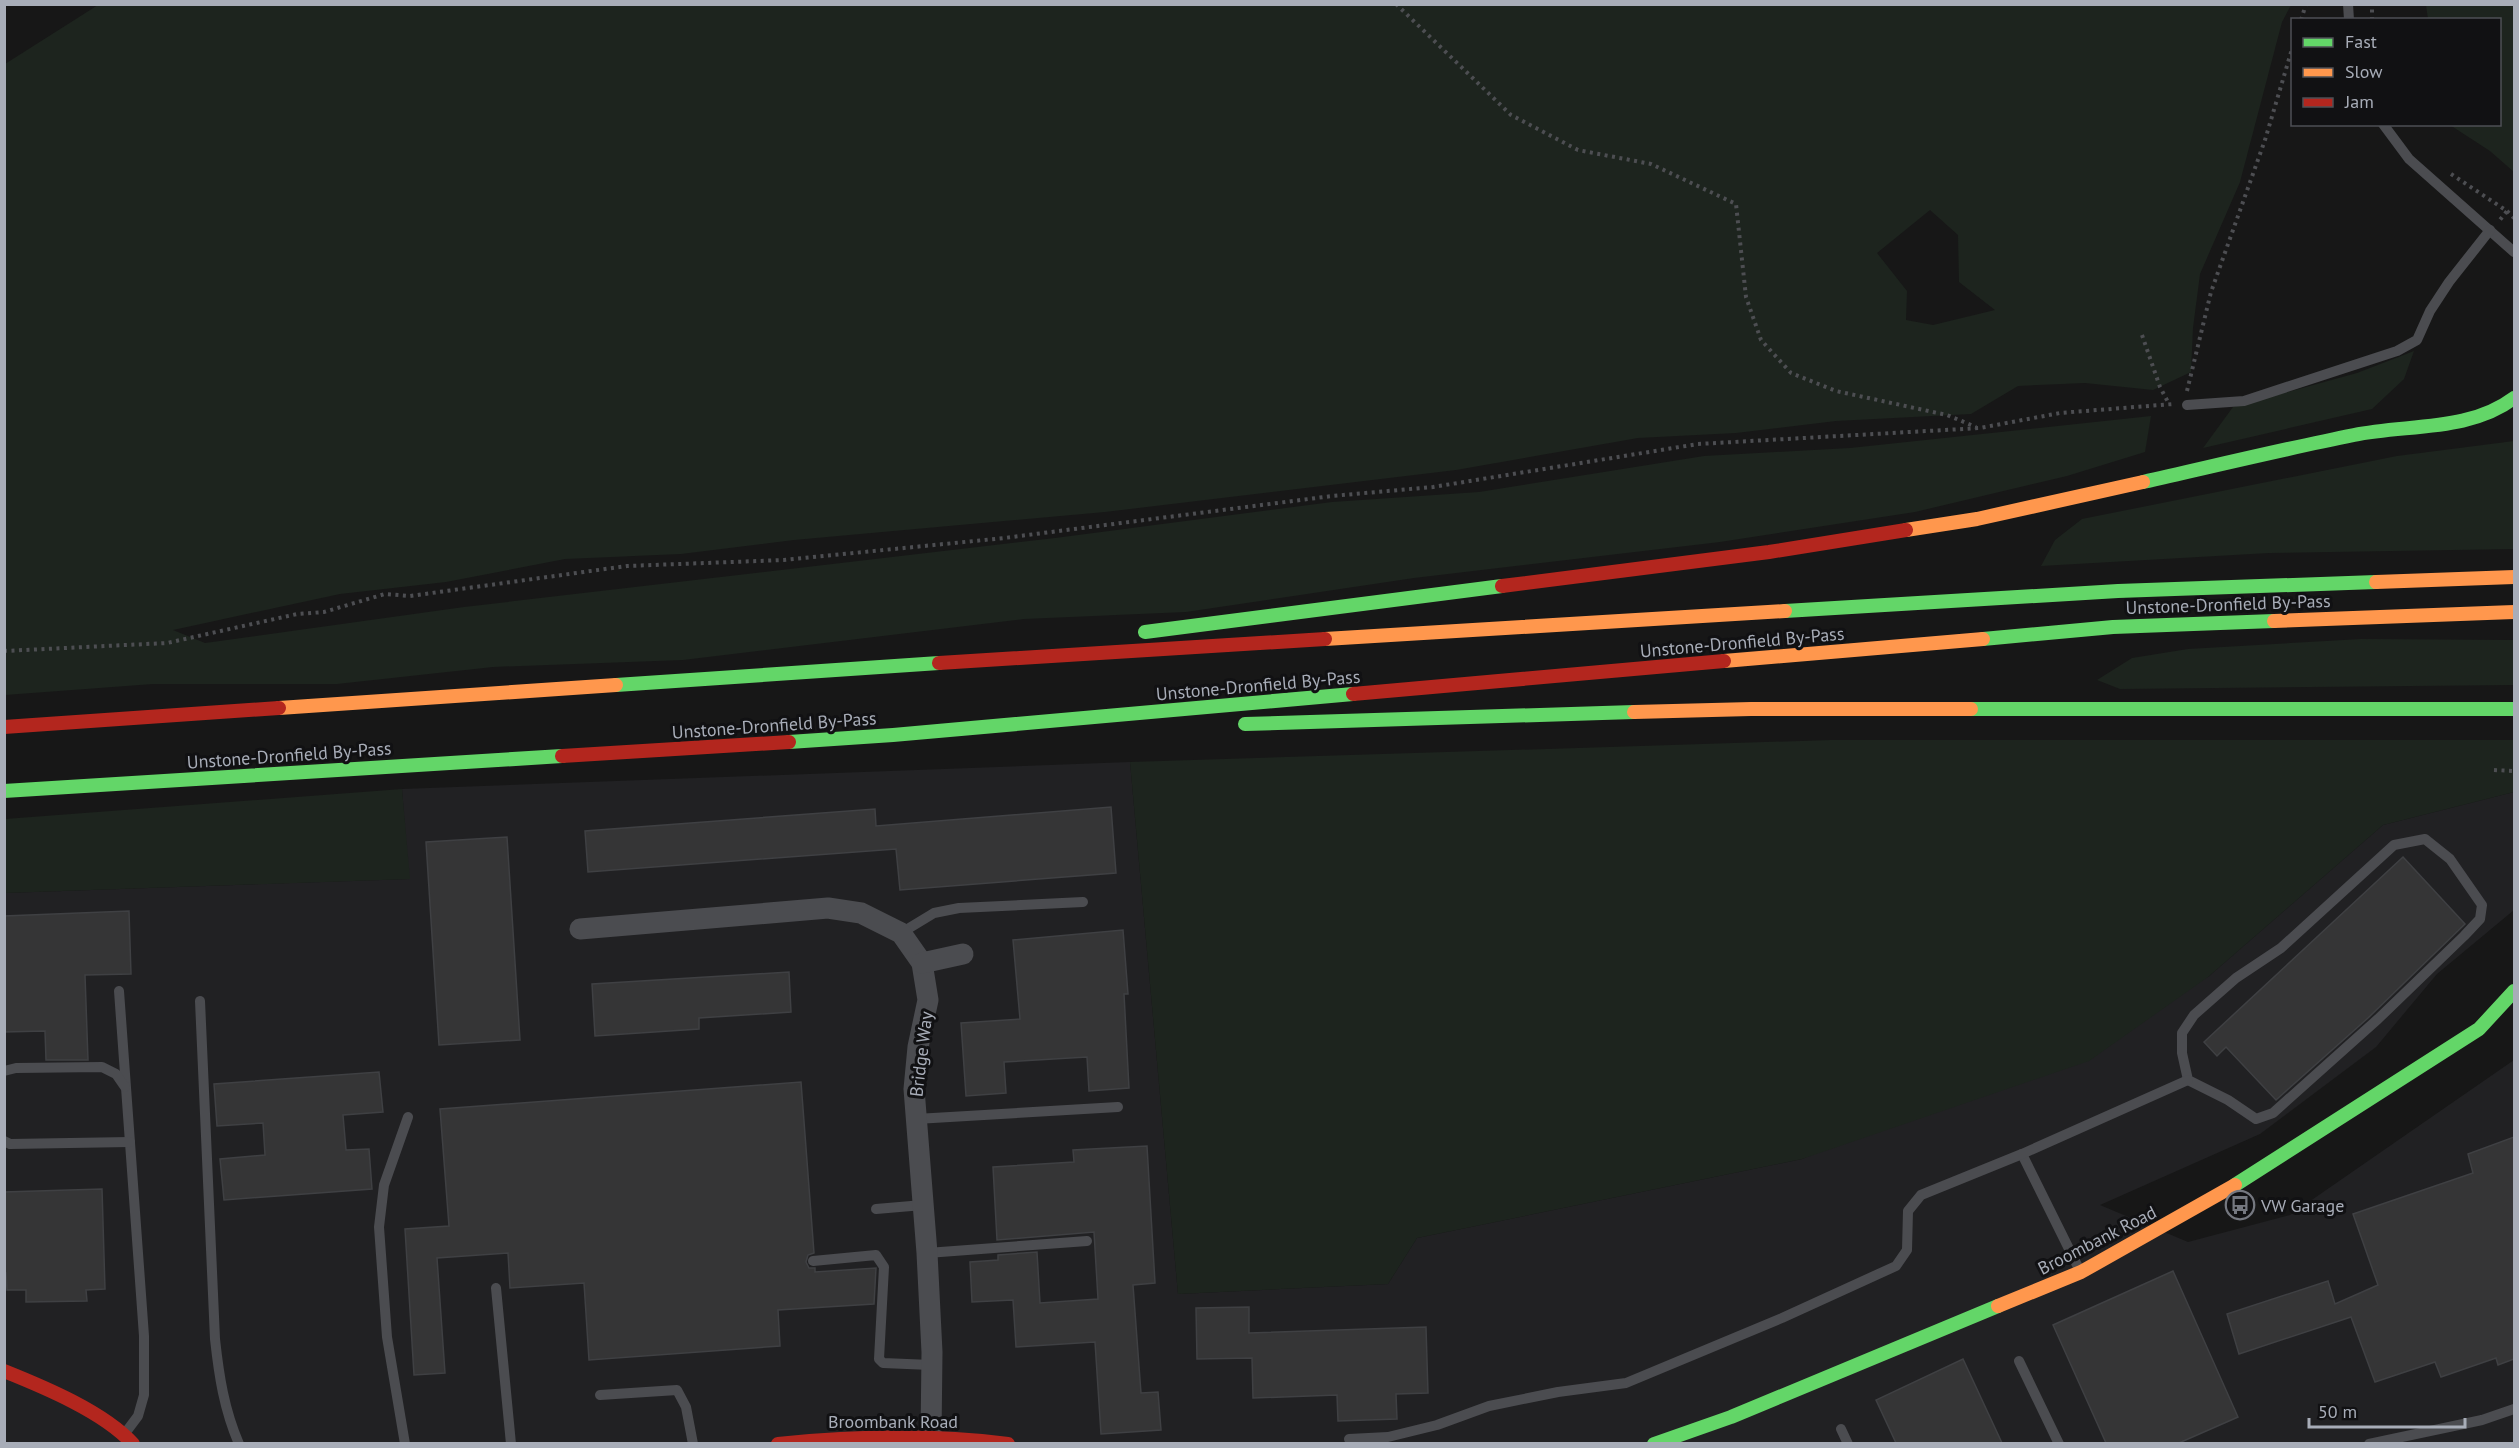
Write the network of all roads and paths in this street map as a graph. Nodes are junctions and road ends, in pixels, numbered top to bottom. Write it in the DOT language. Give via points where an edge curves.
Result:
graph roads {
  1 [pos="1396,4"];
  2 [pos="2291,52"];
  3 [pos="2384,126"];
  4 [pos="2451,173"];
  5 [pos="2507,211"];
  6 [pos="2514,218"];
  7 [pos="2490,230"];
  8 [pos="2513,254"];
  9 [pos="2142,335"];
  10 [pos="2514,398"];
  11 [pos="2169,404"];
  12 [pos="2187,405"];
  13 [pos="1980,428"];
  14 [pos="2514,577"];
  15 [pos="2514,612"];
  16 [pos="1133,634"];
  17 [pos="1110,638"];
  18 [pos="4,651"];
  19 [pos="972,661"];
  20 [pos="2514,709"];
  21 [pos="1227,725"];
  22 [pos="4,727"];
  23 [pos="1131,728"];
  24 [pos="893,735"];
  25 [pos="2494,770"];
  26 [pos="2514,771"];
  27 [pos="4,791"];
  28 [pos="1083,902"];
  29 [pos="580,929"];
  30 [pos="901,933"];
  31 [pos="963,954"];
  32 [pos="922,963"];
  33 [pos="119,991"];
  34 [pos="2514,991"];
  35 [pos="200,1001"];
  36 [pos="4,1071"];
  37 [pos="2188,1080"];
  38 [pos="126,1088"];
  39 [pos="1118,1107"];
  40 [pos="408,1117"];
  41 [pos="916,1119"];
  42 [pos="4,1141"];
  43 [pos="130,1143"];
  44 [pos="2022,1154"];
  45 [pos="923,1205"];
  46 [pos="876,1209"];
  47 [pos="1087,1241"];
  48 [pos="927,1253"];
  49 [pos="813,1261"];
  50 [pos="2081,1272"];
  51 [pos="496,1288"];
  52 [pos="2019,1361"];
  53 [pos="931,1365"];
  54 [pos="4,1371"];
  55 [pos="600,1395"];
  56 [pos="2514,1409"];
  57 [pos="1841,1429"];
  58 [pos="931,1437"];
  59 [pos="1349,1439"];
  60 [pos="124,1440"];
  61 [pos="827,1441"];
  62 [pos="239,1443"];
  63 [pos="405,1443"];
  64 [pos="511,1443"];
  65 [pos="693,1443"];
  66 [pos="778,1443"];
  67 [pos="1000,1443"];
  68 [pos="1654,1443"];
  69 [pos="1848,1443"];
  70 [pos="2059,1443"];
  71 [pos="2369,1443"];
  1 -- 13 [label="path" via="1511,115 1578,150 1651,164 1736,204 1746,297 1761,340 1791,373 1836,391 1947,415"];
  2 -- 12 [label="path" via="2265,140 2211,291"];
  3 -- 7 [label="lane" via="2409,159"];
  4 -- 5 [label="path"];
  5 -- 6 [label="path"];
  5 -- 7 [label="path"];
  7 -- 8 [label="lane"];
  7 -- 12 [label="lane" via="2449,282 2417,340 2397,351 2244,401"];
  9 -- 11 [label="path"];
  10 -- 16 [label="main road" via="2467,420 2357,434 1977,519 1769,552"];
  11 -- 12 [label="path"];
  11 -- 13 [label="path" via="2060,414"];
  13 -- 18 [label="path" via="1698,444 1433,487 1004,538 784,560 627,566 410,596 386,594 324,612 297,614 167,643"];
  14 -- 19 [label="main road, Unstone-Dronfield By-Pass" via="2118,591"];
  15 -- 24 [label="main road, Unstone-Dronfield By-Pass" via="2113,627"];
  17 -- 19 [label="main road"];
  19 -- 22 [label="main road, Unstone-Dronfield By-Pass"];
  20 -- 21 [label="main road" via="1751,709"];
  23 -- 24 [label="main road"];
  24 -- 27 [label="main road, Unstone-Dronfield By-Pass"];
  25 -- 26 [label="path"];
  28 -- 30 [label="lane" via="959,908 934,913"];
  29 -- 30 [label="street, Bridge Way" via="828,908 861,913"];
  30 -- 32 [label="street, Bridge Way"];
  31 -- 32 [label="street"];
  32 -- 41 [label="street, Bridge Way" via="928,1000 918,1047"];
  33 -- 38 [label="lane"];
  34 -- 50 [label="main road, Broombank Road" via="2479,1029 2414,1072 2224,1192"];
  35 -- 62 [label="lane" via="215,1339 219,1382 228,1420"];
  36 -- 38 [label="lane" via="102,1067 116,1074"];
  37 -- 37 [label="lane" via="2182,1033 2194,1015 2236,978 2281,948 2394,845 2425,839 2450,860 2482,905 2480,919 2273,1113 2256,1119"];
  37 -- 44 [label="lane"];
  38 -- 43 [label="lane"];
  39 -- 41 [label="lane"];
  40 -- 63 [label="lane" via="384,1185 379,1227 387,1337"];
  41 -- 45 [label="street, Bridge Way"];
  42 -- 43 [label="lane"];
  43 -- 60 [label="lane" via="144,1336 144,1395 138,1416"];
  44 -- 50 [label="lane"];
  44 -- 59 [label="lane" via="1921,1195 1908,1211 1907,1250 1896,1266 1782,1318 1626,1383 1489,1406 1388,1437"];
  45 -- 46 [label="lane"];
  45 -- 48 [label="street, Bridge Way"];
  47 -- 48 [label="lane"];
  48 -- 53 [label="street, Bridge Way"];
  49 -- 53 [label="lane" via="876,1255 884,1267 879,1359 883,1363"];
  50 -- 68 [label="main road, Broombank Road" via="1731,1417"];
  51 -- 64 [label="lane"];
  52 -- 70 [label="lane"];
  53 -- 58 [label="street, Bridge Way"];
  54 -- 60 [label="main road" via="57,1392"];
  55 -- 65 [label="lane" via="677,1390 686,1407"];
  56 -- 71 [label="lane" via="2482,1420"];
  57 -- 69 [label="lane"];
  58 -- 61 [label="main road, Broombank Road" via="850,1436"];
  58 -- 67 [label="main road, Broombank Road"];
  61 -- 66 [label="main road, Broombank Road"];
}
